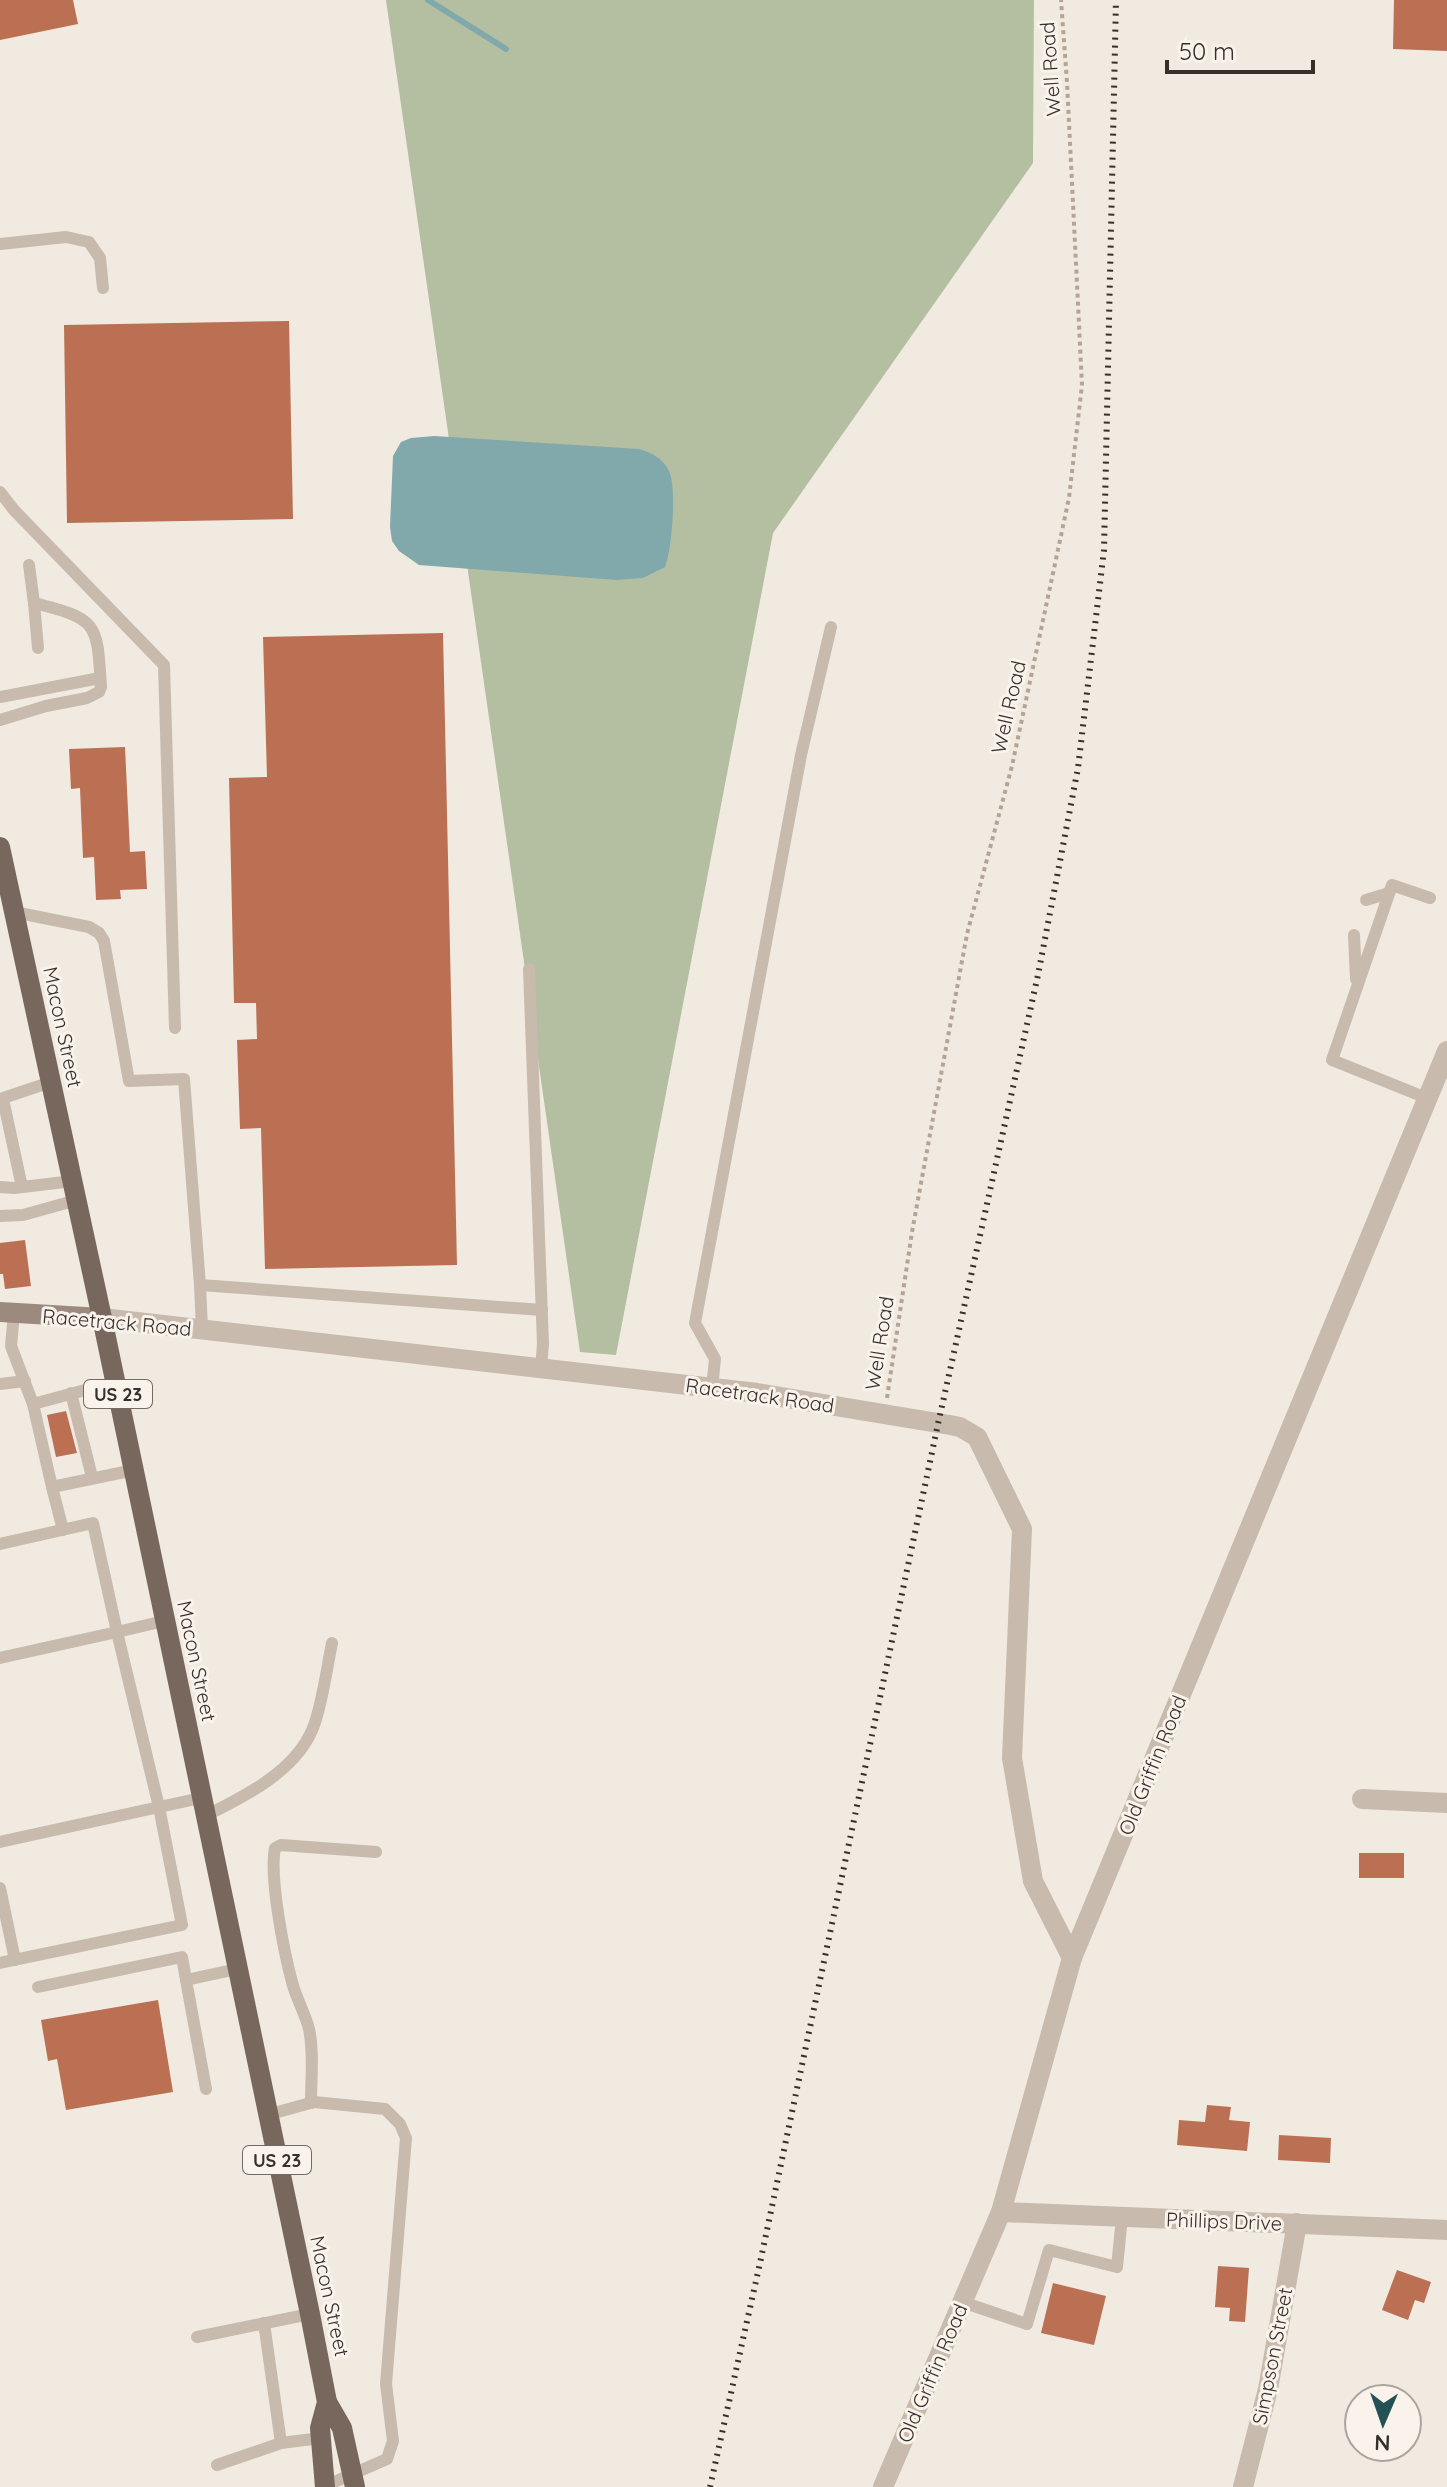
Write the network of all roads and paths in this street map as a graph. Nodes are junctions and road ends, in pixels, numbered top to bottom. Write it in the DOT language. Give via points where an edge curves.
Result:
graph roads {
  1 [pos="1061,0"];
  2 [pos="0,244"];
  3 [pos="103,288"];
  4 [pos="0,492"];
  5 [pos="29,565"];
  6 [pos="34,603"];
  7 [pos="831,627"];
  8 [pos="38,648"];
  9 [pos="100,678"];
  10 [pos="0,697"];
  11 [pos="0,720"];
  12 [pos="0,847"];
  13 [pos="1390,889"];
  14 [pos="1430,898"];
  15 [pos="1366,900"];
  16 [pos="7,912"];
  17 [pos="1354,935"];
  18 [pos="529,969"];
  19 [pos="1356,987"];
  20 [pos="175,1028"];
  21 [pos="1447,1051"];
  22 [pos="51,1082"];
  23 [pos="2,1099"];
  24 [pos="1429,1099"];
  25 [pos="0,1187"];
  26 [pos="22,1187"];
  27 [pos="75,1190"];
  28 [pos="0,1216"];
  29 [pos="200,1285"];
  30 [pos="542,1310"];
  31 [pos="7,1312"];
  32 [pos="102,1318"];
  33 [pos="202,1329"];
  34 [pos="541,1368"];
  35 [pos="25,1381"];
  36 [pos="115,1382"];
  37 [pos="0,1384"];
  38 [pos="712,1388"];
  39 [pos="71,1393"];
  40 [pos="33,1404"];
  41 [pos="885,1413"];
  42 [pos="134,1470"];
  43 [pos="92,1477"];
  44 [pos="52,1487"];
  45 [pos="63,1530"];
  46 [pos="0,1544"];
  47 [pos="164,1621"];
  48 [pos="117,1632"];
  49 [pos="332,1643"];
  50 [pos="0,1658"];
  51 [pos="1362,1799"];
  52 [pos="1447,1803"];
  53 [pos="159,1807"];
  54 [pos="203,1807"];
  55 [pos="0,1842"];
  56 [pos="376,1852"];
  57 [pos="0,1888"];
  58 [pos="1072,1958"];
  59 [pos="15,1960"];
  60 [pos="0,1963"];
  61 [pos="237,1969"];
  62 [pos="186,1980"];
  63 [pos="38,1987"];
  64 [pos="206,2089"];
  65 [pos="311,2103"];
  66 [pos="267,2115"];
  67 [pos="1001,2212"];
  68 [pos="1122,2217"];
  69 [pos="1297,2223"];
  70 [pos="1447,2230"];
  71 [pos="962,2302"];
  72 [pos="310,2314"];
  73 [pos="264,2323"];
  74 [pos="197,2337"];
  75 [pos="327,2402"];
  76 [pos="321,2438"];
  77 [pos="281,2443"];
  78 [pos="217,2465"];
  79 [pos="353,2481"];
  80 [pos="325,2486"];
  81 [pos="883,2487"];
  82 [pos="1243,2487"];
  1 -- 41 [label="path, Well Road" via="1082,385 1069,498 1012,766 967,934"];
  2 -- 3 [label="lane" via="66,237 89,242 100,258"];
  4 -- 20 [label="lane" via="164,665"];
  5 -- 6 [label="lane"];
  6 -- 8 [label="lane"];
  6 -- 9 [label="lane" via="73,613 90,626"];
  7 -- 38 [label="lane" via="801,755 695,1323 715,1359"];
  9 -- 10 [label="lane"];
  9 -- 11 [label="lane" via="99,692 87,698"];
  12 -- 16 [label="main road, Macon Street / US 23"];
  13 -- 14 [label="lane"];
  13 -- 15 [label="lane"];
  13 -- 19 [label="lane"];
  16 -- 22 [label="main road, Macon Street / US 23"];
  16 -- 29 [label="lane" via="99,933 129,1081 184,1079"];
  17 -- 19 [label="lane"];
  18 -- 30 [label="lane"];
  19 -- 24 [label="lane" via="1332,1060"];
  21 -- 24 [label="street, Old Griffin Road"];
  22 -- 23 [label="lane"];
  22 -- 27 [label="main road, Macon Street / US 23"];
  23 -- 26 [label="lane"];
  24 -- 58 [label="street, Old Griffin Road"];
  25 -- 26 [label="lane"];
  26 -- 27 [label="lane"];
  27 -- 28 [label="lane" via="23,1215"];
  27 -- 32 [label="main road, Macon Street / US 23"];
  29 -- 30 [label="lane"];
  29 -- 33 [label="lane"];
  30 -- 34 [label="lane"];
  31 -- 32 [label="street, Racetrack Road"];
  31 -- 35 [label="lane" via="11,1346"];
  32 -- 33 [label="street, Racetrack Road"];
  32 -- 36 [label="main road, Macon Street / US 23"];
  33 -- 34 [label="street, Racetrack Road"];
  34 -- 38 [label="street, Racetrack Road"];
  35 -- 37 [label="lane"];
  35 -- 40 [label="lane"];
  36 -- 39 [label="lane"];
  36 -- 42 [label="main road, Macon Street / US 23"];
  38 -- 41 [label="street, Racetrack Road"];
  39 -- 40 [label="lane"];
  39 -- 43 [label="lane"];
  40 -- 44 [label="lane" via="47,1439"];
  41 -- 58 [label="street, Racetrack Road" via="960,1427 977,1437 1022,1529 1012,1758 1033,1881"];
  42 -- 43 [label="lane"];
  42 -- 47 [label="main road, Macon Street / US 23"];
  43 -- 44 [label="lane"];
  44 -- 45 [label="lane"];
  45 -- 46 [label="lane"];
  45 -- 48 [label="lane" via="93,1523"];
  47 -- 48 [label="lane"];
  47 -- 54 [label="main road, Macon Street / US 23"];
  48 -- 50 [label="lane"];
  48 -- 53 [label="lane"];
  49 -- 54 [label="lane" via="313,1729 292,1759 246,1796"];
  51 -- 52 [label="street"];
  53 -- 54 [label="lane"];
  53 -- 55 [label="lane"];
  53 -- 59 [label="lane" via="182,1925"];
  54 -- 61 [label="main road, Macon Street / US 23"];
  56 -- 65 [label="lane" via="275,1848 276,1900 292,1982 309,2028"];
  57 -- 59 [label="lane"];
  58 -- 67 [label="street, Old Griffin Road"];
  59 -- 60 [label="lane"];
  61 -- 62 [label="lane"];
  61 -- 66 [label="main road, Macon Street / US 23"];
  62 -- 63 [label="lane" via="182,1957"];
  62 -- 64 [label="lane"];
  65 -- 66 [label="lane"];
  65 -- 79 [label="lane" via="385,2109 406,2138 386,2384 393,2441 387,2459"];
  66 -- 72 [label="main road, Macon Street / US 23"];
  67 -- 68 [label="street, Phillips Drive"];
  67 -- 71 [label="street, Old Griffin Road"];
  68 -- 69 [label="street, Phillips Drive"];
  68 -- 71 [label="lane" via="1117,2267 1049,2250 1027,2324"];
  69 -- 70 [label="street, Phillips Drive"];
  69 -- 82 [label="street, Simpson Street" via="1268,2389"];
  71 -- 81 [label="street, Old Griffin Road"];
  72 -- 73 [label="lane"];
  72 -- 75 [label="main road, Macon Street / US 23"];
  73 -- 74 [label="lane"];
  73 -- 77 [label="lane"];
  75 -- 76 [label="main road, Macon Street / US 23"];
  75 -- 79 [label="main road, US 23" via="342,2428"];
  76 -- 77 [label="lane"];
  76 -- 80 [label="main road, Macon Street / US 23"];
  77 -- 78 [label="lane"];
  79 -- 80 [label="lane"];
}
